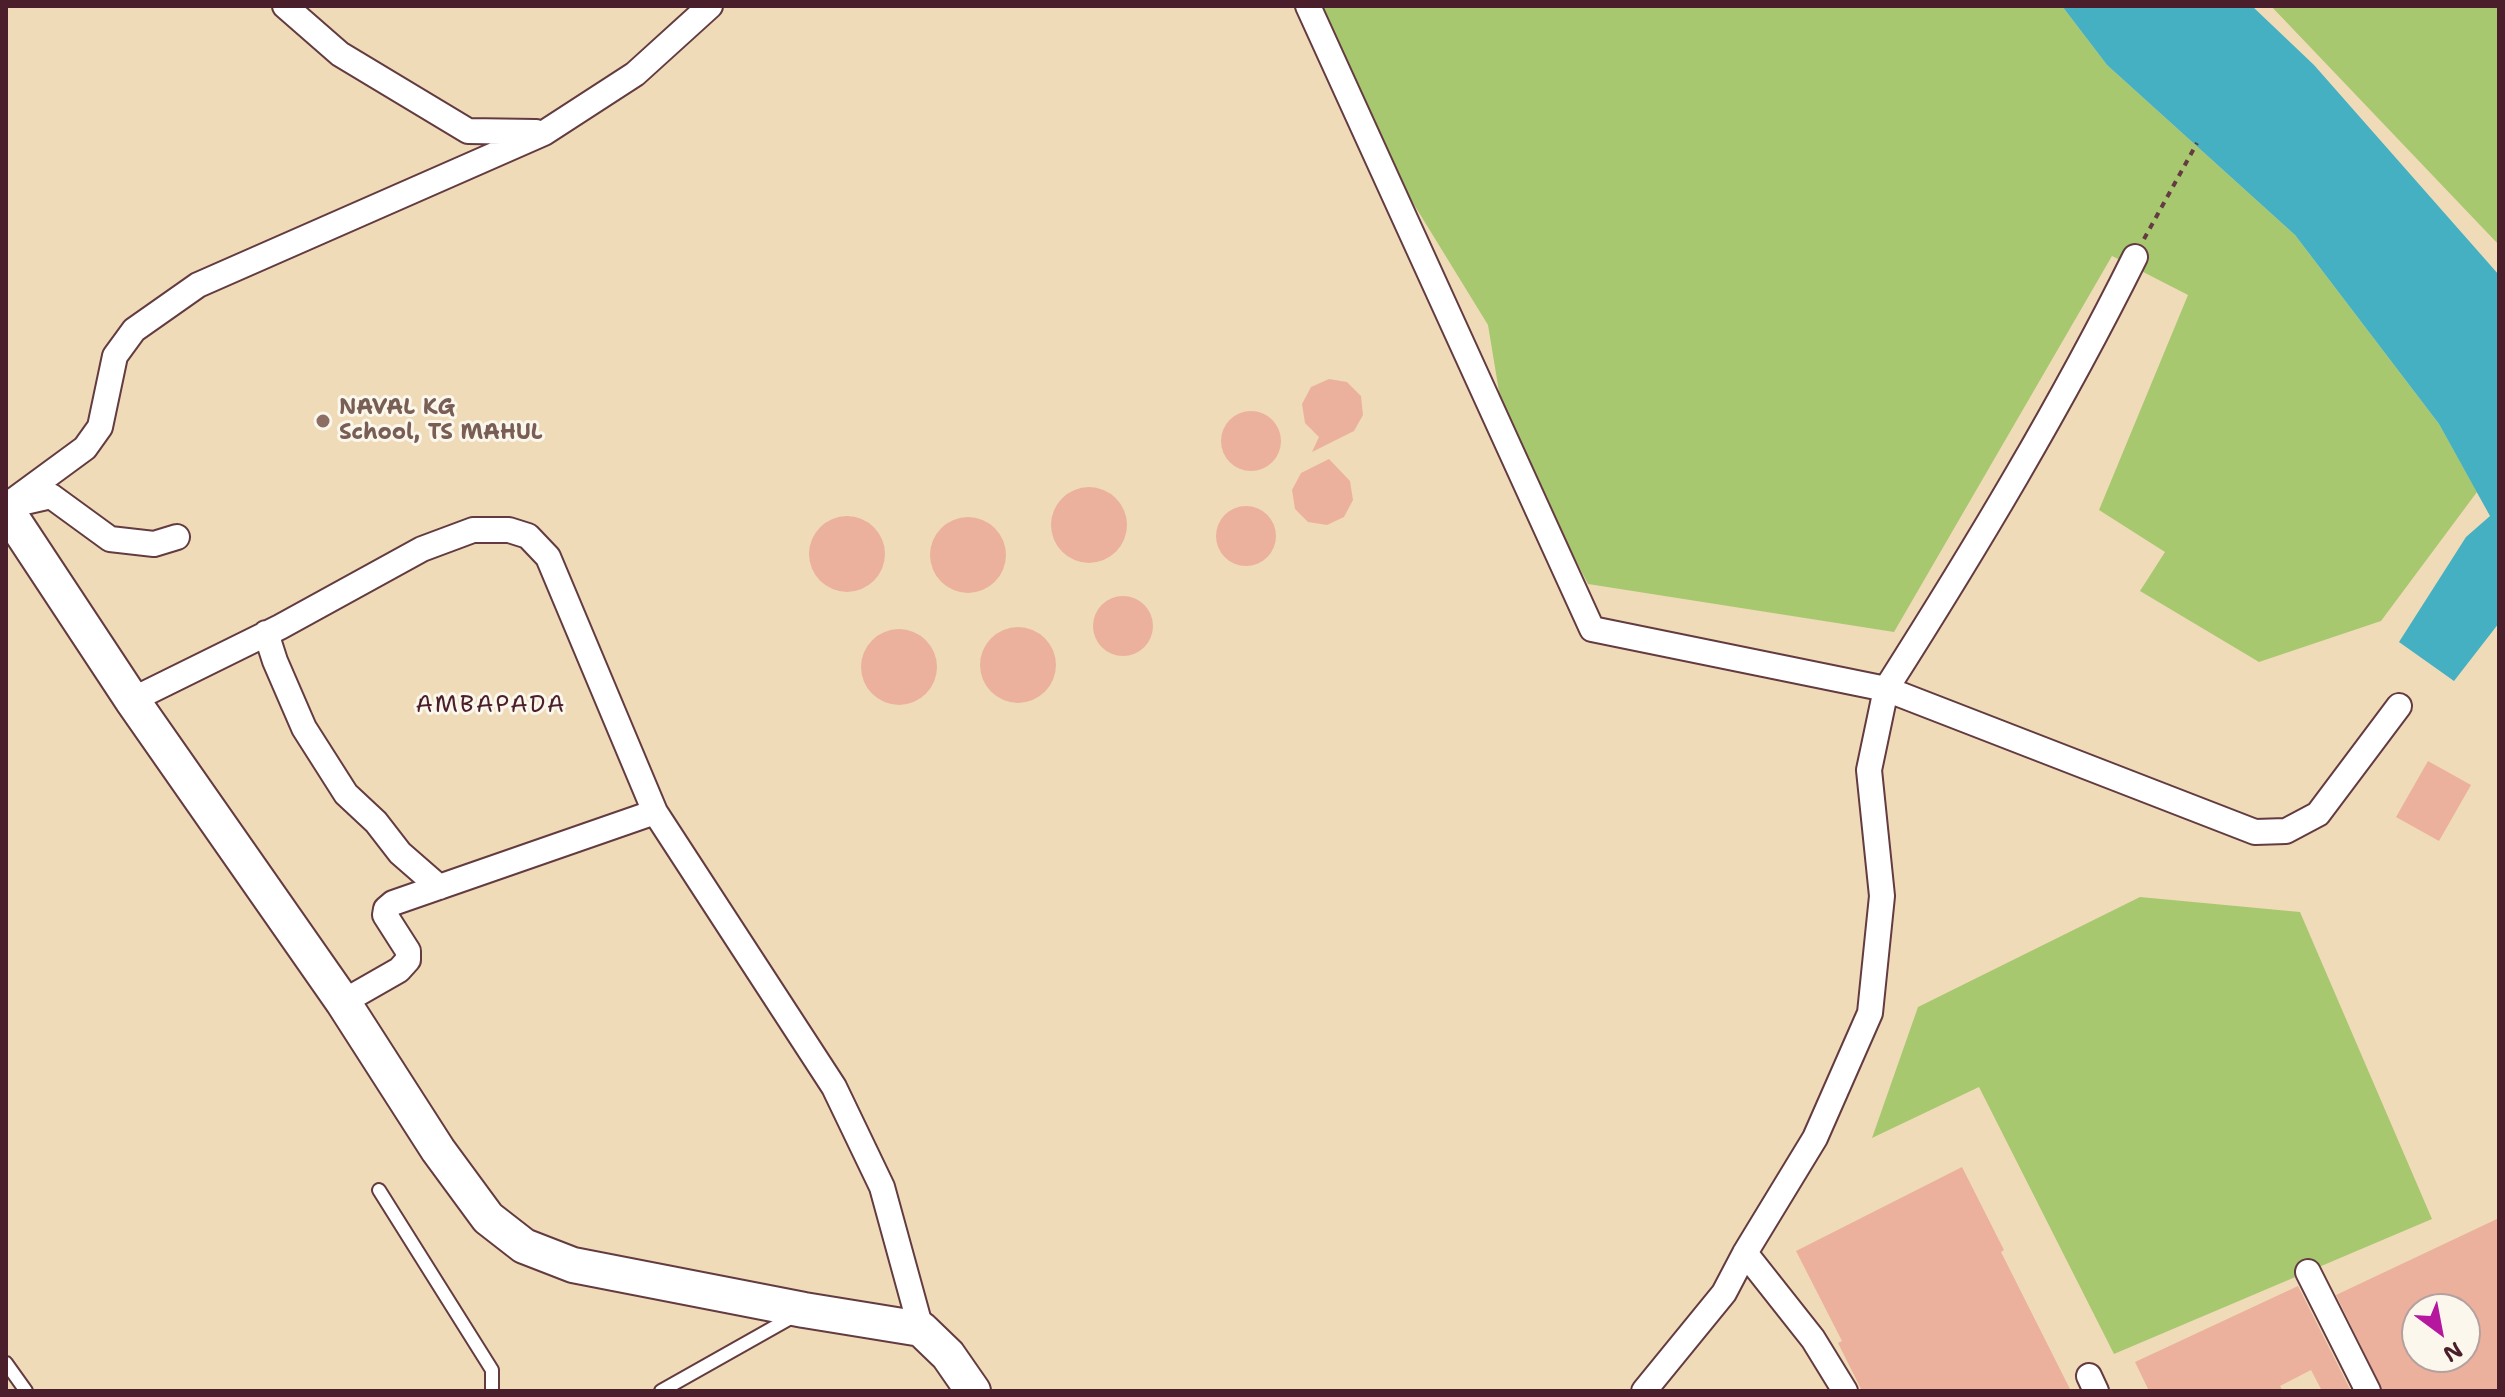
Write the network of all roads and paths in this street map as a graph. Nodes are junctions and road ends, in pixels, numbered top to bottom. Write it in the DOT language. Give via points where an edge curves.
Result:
graph roads {
  1 [pos="285,6"];
  2 [pos="710,6"];
  3 [pos="1308,6"];
  4 [pos="544,133"];
  5 [pos="2197,143"];
  6 [pos="2135,257"];
  7 [pos="6,507"];
  8 [pos="177,537"];
  9 [pos="266,633"];
  10 [pos="1886,689"];
  11 [pos="132,700"];
  12 [pos="2399,706"];
  13 [pos="655,812"];
  14 [pos="439,887"];
  15 [pos="343,1002"];
  16 [pos="379,1190"];
  17 [pos="1745,1253"];
  18 [pos="2308,1272"];
  19 [pos="804,1310"];
  20 [pos="921,1329"];
  21 [pos="7,1366"];
  22 [pos="26,1391"];
  23 [pos="492,1391"];
  24 [pos="661,1391"];
  25 [pos="973,1391"];
  26 [pos="1644,1391"];
  27 [pos="1845,1391"];
  28 [pos="2368,1391"];
  1 -- 4 [label="street" via="340,54 468,131"];
  2 -- 4 [label="street" via="635,74"];
  3 -- 10 [label="street" via="1592,629"];
  4 -- 7 [label="street" via="198,285 134,330 115,356 100,427 85,448"];
  5 -- 6 [label="path"];
  6 -- 10 [label="street" via="1957,578"];
  7 -- 8 [label="street" via="51,496 110,539 154,544"];
  7 -- 11 [label="street"];
  9 -- 11 [label="street"];
  9 -- 13 [label="street" via="422,549 473,530 528,536 548,557"];
  9 -- 14 [label="street" via="304,728 346,794"];
  10 -- 12 [label="street" via="2255,832 2286,831 2318,814"];
  10 -- 17 [label="street" via="1869,770 1882,896 1870,1013 1815,1138"];
  11 -- 15 [label="street"];
  13 -- 14 [label="street"];
  13 -- 20 [label="street" via="834,1087 882,1187"];
  14 -- 15 [label="street" via="386,909 408,960"];
  15 -- 19 [label="street" via="488,1218 524,1246 573,1265"];
  16 -- 23 [label="lane" via="492,1370"];
  17 -- 26 [label="street" via="1724,1293"];
  17 -- 27 [label="street" via="1813,1339"];
  18 -- 28 [label="street"];
  19 -- 20 [label="street"];
  19 -- 24 [label="lane"];
  20 -- 25 [label="street"];
  21 -- 22 [label="lane"];
}
